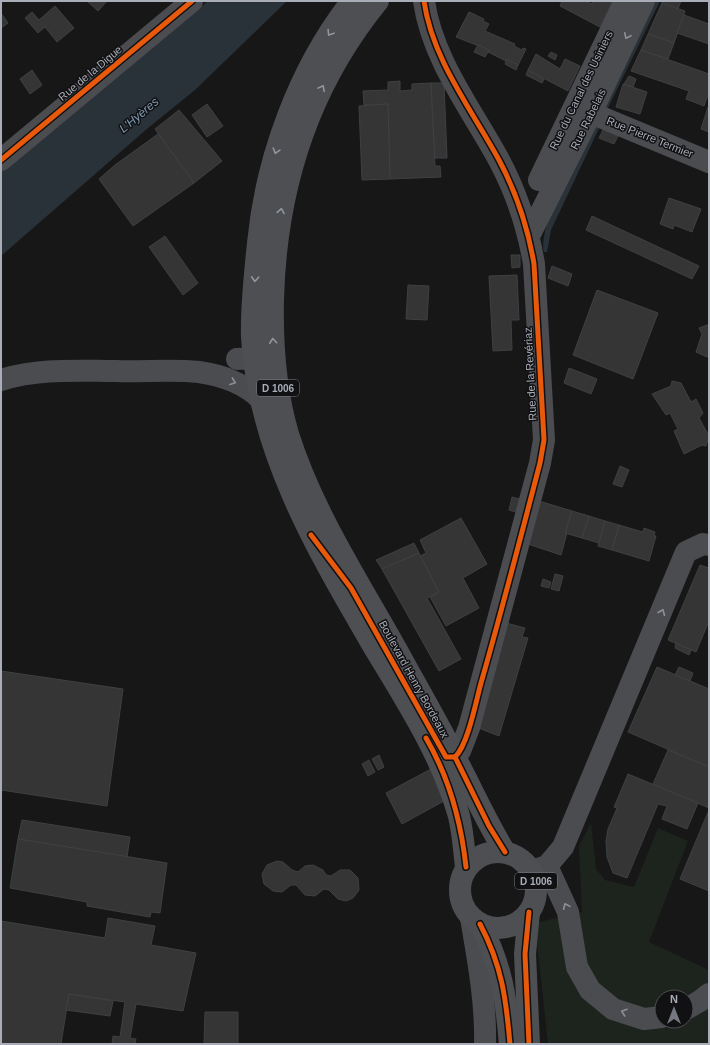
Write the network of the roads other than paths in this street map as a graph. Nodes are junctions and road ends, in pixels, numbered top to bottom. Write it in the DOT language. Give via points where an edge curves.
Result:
graph roads {
  1 [pos="192,1"];
  2 [pos="352,1"];
  3 [pos="378,1"];
  4 [pos="424,1"];
  5 [pos="625,1"];
  6 [pos="644,1"];
  7 [pos="599,116"];
  8 [pos="1,160"];
  9 [pos="709,162"];
  10 [pos="539,180"];
  11 [pos="529,236"];
  12 [pos="246,360"];
  13 [pos="200,372"];
  14 [pos="1,380"];
  15 [pos="262,401"];
  16 [pos="319,531"];
  17 [pos="709,545"];
  18 [pos="455,757"];
  19 [pos="505,852"];
  20 [pos="466,867"];
  21 [pos="539,868"];
  22 [pos="529,912"];
  23 [pos="475,921"];
  24 [pos="709,994"];
  25 [pos="694,1004"];
  26 [pos="654,1018"];
  27 [pos="485,1044"];
  28 [pos="510,1044"];
  29 [pos="529,1044"];
  1 -- 8 [label="street, Rue de la Digue"];
  2 -- 12 [label="main road, Boulevard Henry Bordeaux / D 1006, one-way" via="328,36 299,89 269,174 260,229 252,335"];
  16 -- 3 [label="main road, Boulevard Henry Bordeaux / D 1006, one-way" via="280,399 272,334 277,233 288,177 317,97 345,46"];
  4 -- 11 [label="street, Rue de la Revériaz" via="433,36 446,68 500,162"];
  5 -- 10 [label="street, Rue du Canal des Usiniers"];
  6 -- 7 [label="street, Rue Rabelais, one-way"];
  7 -- 9 [label="street, Rue Pierre Termier"];
  7 -- 11 [label="street, Rue Rabelais"];
  11 -- 18 [label="street, Rue de la Revériaz" via="534,264 543,448 473,714 460,751"];
  12 -- 13 [label="street"];
  12 -- 15 [label="main road, Boulevard Henry Bordeaux / D 1006"];
  12 -- 16 [label="street" via="266,372 280,437 307,508"];
  13 -- 14 [label="street" via="61,370"];
  13 -- 15 [label="street, one-way" via="253,391"];
  15 -- 16 [label="main road, Boulevard Henry Bordeaux / D 1006" via="272,441 289,490"];
  16 -- 18 [label="main road, Boulevard Henry Bordeaux / D 1006"];
  16 -- 20 [label="main road, Boulevard Henry Bordeaux / D 1006" via="435,753 459,818"];
  21 -- 17 [label="street, one-way" via="562,847 686,552 703,544"];
  18 -- 19 [label="main road, Boulevard Henry Bordeaux / D 1006" via="489,826"];
  19 -- 20 [label="main road" via="484,854"];
  19 -- 21 [label="main road, D 1006"];
  20 -- 23 [label="main road, Boulevard Henry Bordeaux / D 1006" via="461,877 460,899 464,909"];
  21 -- 22 [label="main road, D 1006" via="537,892"];
  26 -- 21 [label="street, one-way" via="644,1019 614,1009 590,990 577,967 570,916"];
  22 -- 23 [label="main road, D 1006" via="512,926 501,928 490,928"];
  22 -- 29 [label="main road, D 1006" via="525,954"];
  23 -- 27 [label="street"];
  23 -- 28 [label="main road, Boulevard Henry Bordeaux / D 1006" via="492,947 500,970"];
  24 -- 25 [label="street"];
}
